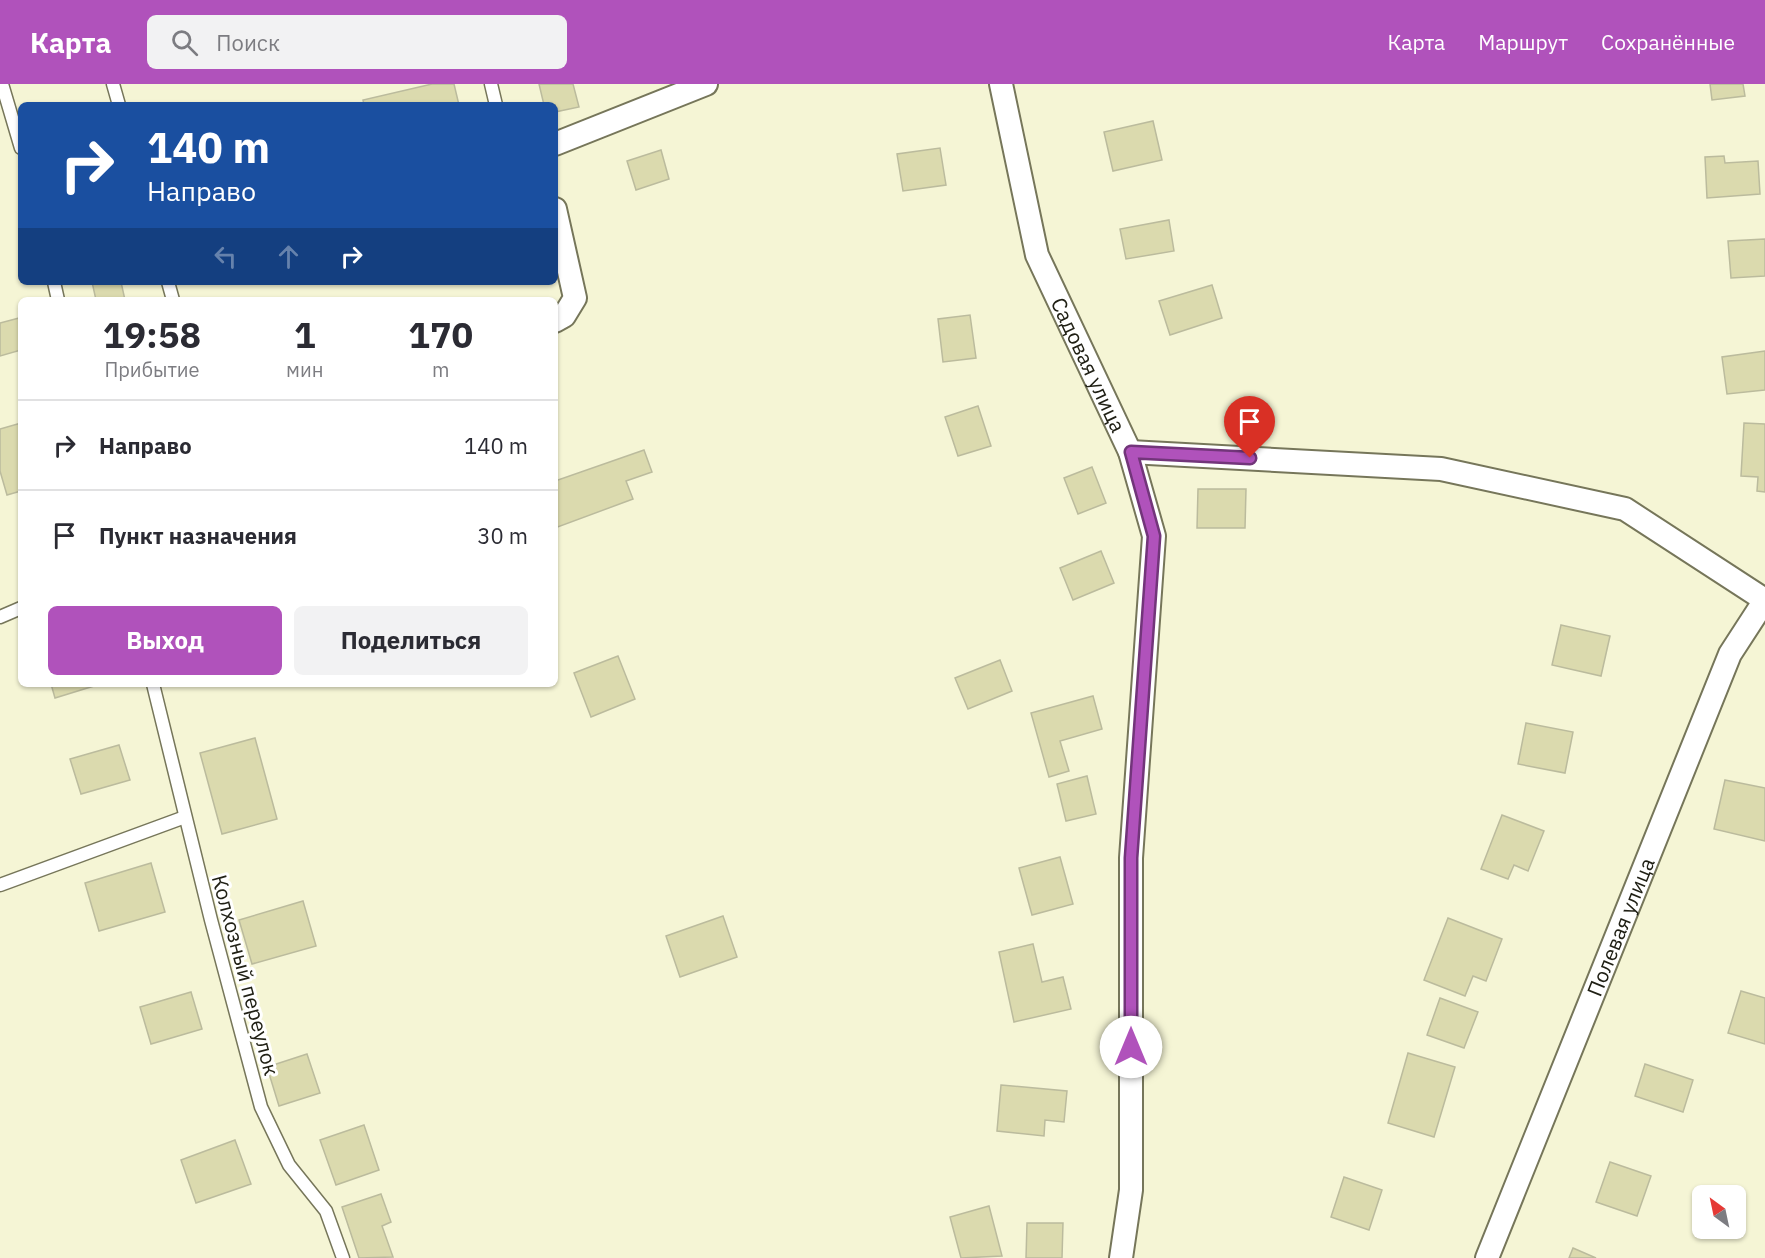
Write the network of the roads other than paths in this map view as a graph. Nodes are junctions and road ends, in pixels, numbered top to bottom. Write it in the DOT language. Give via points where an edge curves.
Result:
graph roads {
  1 [pos="2,84"];
  2 [pos="113,84"];
  3 [pos="491,84"];
  4 [pos="706,84"];
  5 [pos="1001,84"];
  6 [pos="118,102"];
  7 [pos="495,102"];
  8 [pos="18,138"];
  9 [pos="558,142"];
  10 [pos="558,222"];
  11 [pos="558,319"];
  12 [pos="1131,452"];
  13 [pos="1765,600"];
  14 [pos="18,609"];
  15 [pos="0,617"];
  16 [pos="154,687"];
  17 [pos="185,817"];
  18 [pos="0,885"];
  19 [pos="344,1258"];
  20 [pos="1121,1258"];
  21 [pos="1487,1258"];
  1 -- 8 [label="lane"];
  2 -- 6 [label="lane"];
  3 -- 7 [label="lane"];
  4 -- 9 [label="street"];
  5 -- 12 [label="street, Садовая улица" via="1038,255"];
  10 -- 11 [label="street" via="575,298"];
  12 -- 13 [label="street" via="1441,469 1624,509"];
  12 -- 20 [label="street, Садовая улица" via="1154,536 1131,858 1131,1190"];
  13 -- 21 [label="street, Полевая улица" via="1730,654"];
  14 -- 15 [label="lane"];
  16 -- 17 [label="lane, Колхозный переулок"];
  17 -- 18 [label="lane"];
  17 -- 19 [label="lane, Колхозный переулок" via="261,1107 289,1165 326,1211"];
}
